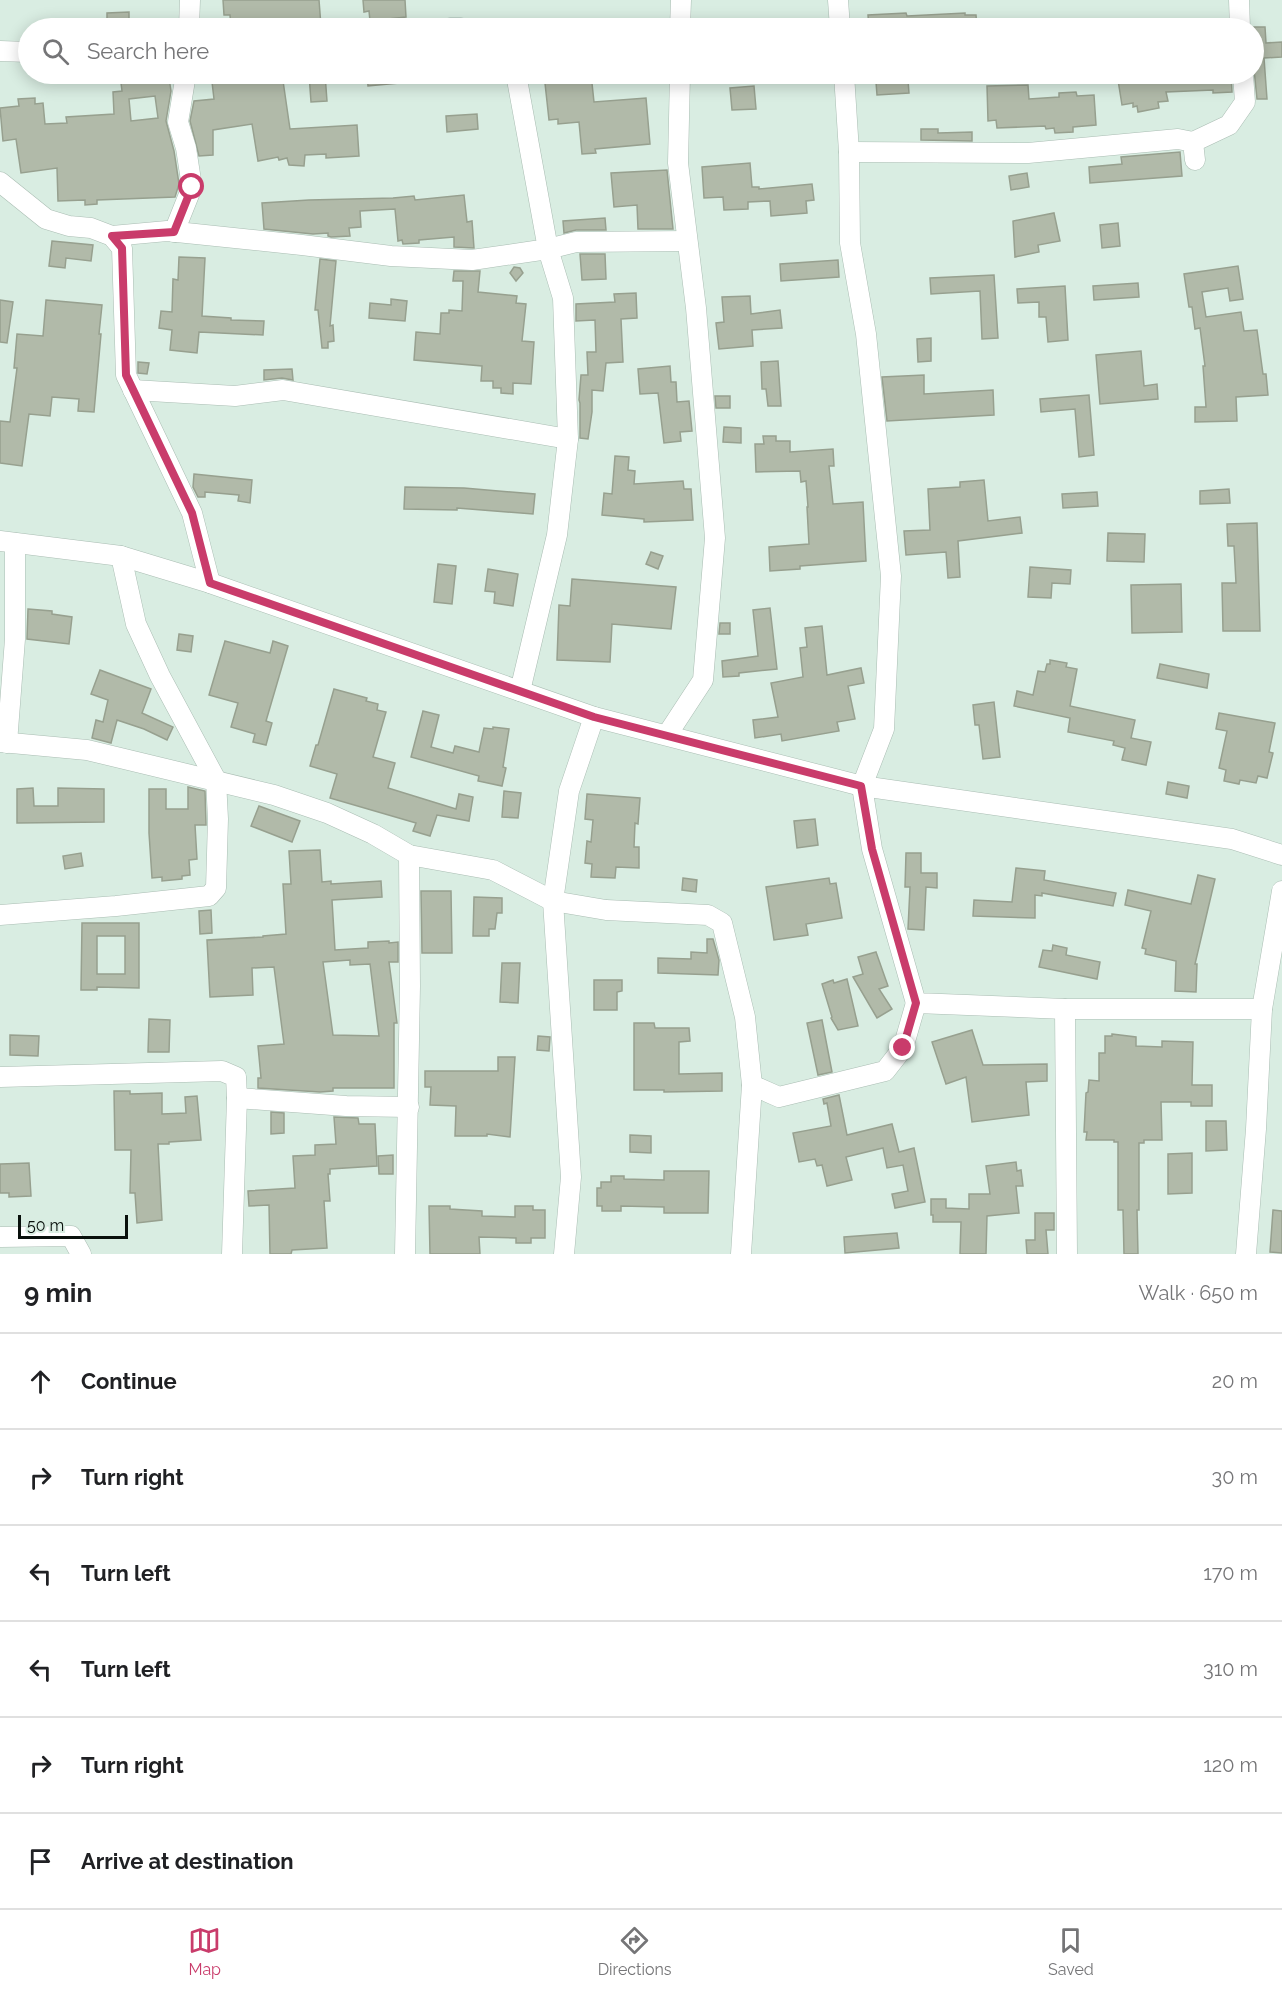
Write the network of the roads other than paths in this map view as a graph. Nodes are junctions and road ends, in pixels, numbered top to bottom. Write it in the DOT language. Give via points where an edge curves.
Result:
graph roads {
  1 [pos="190,0"];
  2 [pos="681,0"];
  3 [pos="838,0"];
  4 [pos="1239,0"];
  5 [pos="189,18"];
  6 [pos="680,18"];
  7 [pos="839,18"];
  8 [pos="1240,18"];
  9 [pos="0,51"];
  10 [pos="18,52"];
  11 [pos="184,84"];
  12 [pos="518,84"];
  13 [pos="680,84"];
  14 [pos="845,84"];
  15 [pos="1244,84"];
  16 [pos="849,152"];
  17 [pos="0,182"];
  18 [pos="174,232"];
  19 [pos="112,236"];
  20 [pos="687,241"];
  21 [pos="549,249"];
  22 [pos="133,390"];
  23 [pos="568,439"];
  24 [pos="8,542"];
  25 [pos="121,556"];
  26 [pos="210,583"];
  27 [pos="520,692"];
  28 [pos="594,717"];
  29 [pos="667,735"];
  30 [pos="4,742"];
  31 [pos="216,780"];
  32 [pos="861,786"];
  33 [pos="409,855"];
  34 [pos="1282,855"];
  35 [pos="1282,891"];
  36 [pos="553,901"];
  37 [pos="0,915"];
  38 [pos="916,1003"];
  39 [pos="1262,1008"];
  40 [pos="1065,1009"];
  41 [pos="0,1077"];
  42 [pos="752,1084"];
  43 [pos="237,1098"];
  44 [pos="409,1107"];
  45 [pos="0,1237"];
  46 [pos="81,1254"];
  47 [pos="232,1254"];
  48 [pos="405,1254"];
  49 [pos="564,1254"];
  50 [pos="741,1254"];
  51 [pos="1067,1254"];
  52 [pos="1246,1254"];
  1 -- 5 [label="street"];
  2 -- 6 [label="street"];
  3 -- 7 [label="street"];
  4 -- 8 [label="street"];
  9 -- 10 [label="street"];
  11 -- 18 [label="street" via="178,122 192,187"];
  12 -- 21 [label="street"];
  13 -- 20 [label="street" via="678,163"];
  14 -- 16 [label="street"];
  15 -- 16 [label="street" via="1245,102 1229,125 1194,151 1178,139 1028,153"];
  16 -- 32 [label="street" via="850,243 866,334 891,576 884,729"];
  17 -- 19 [label="street" via="46,219"];
  18 -- 19 [label="street"];
  18 -- 21 [label="street" via="391,256 472,260"];
  19 -- 22 [label="street" via="122,248 126,375"];
  20 -- 21 [label="street" via="576,243"];
  20 -- 29 [label="street" via="715,538 703,680"];
  21 -- 23 [label="street" via="563,298"];
  22 -- 23 [label="street" via="235,396 283,390"];
  22 -- 26 [label="street" via="192,513"];
  23 -- 27 [label="street" via="557,535"];
  24 -- 25 [label="street"];
  24 -- 30 [label="street" via="15,639"];
  25 -- 26 [label="street"];
  25 -- 31 [label="street" via="136,624"];
  26 -- 27 [label="street"];
  27 -- 28 [label="street"];
  28 -- 29 [label="street"];
  28 -- 36 [label="street" via="569,791"];
  29 -- 32 [label="street"];
  30 -- 31 [label="street" via="87,750"];
  31 -- 33 [label="street" via="327,813"];
  31 -- 37 [label="street" via="216,888 209,896"];
  32 -- 34 [label="street" via="1232,839"];
  32 -- 38 [label="street" via="872,849"];
  33 -- 36 [label="street" via="493,870"];
  33 -- 44 [label="street"];
  35 -- 39 [label="street"];
  36 -- 42 [label="street" via="606,910 708,915 722,923 745,1017"];
  36 -- 49 [label="street" via="572,1177"];
  38 -- 40 [label="street"];
  38 -- 42 [label="street" via="903,1048 885,1071 779,1097"];
  39 -- 40 [label="street"];
  39 -- 52 [label="street"];
  40 -- 51 [label="street"];
  41 -- 43 [label="street" via="222,1071 236,1077"];
  42 -- 50 [label="street"];
  43 -- 44 [label="street"];
  43 -- 47 [label="street"];
  44 -- 48 [label="street"];
  45 -- 46 [label="street" via="71,1236"];
}
